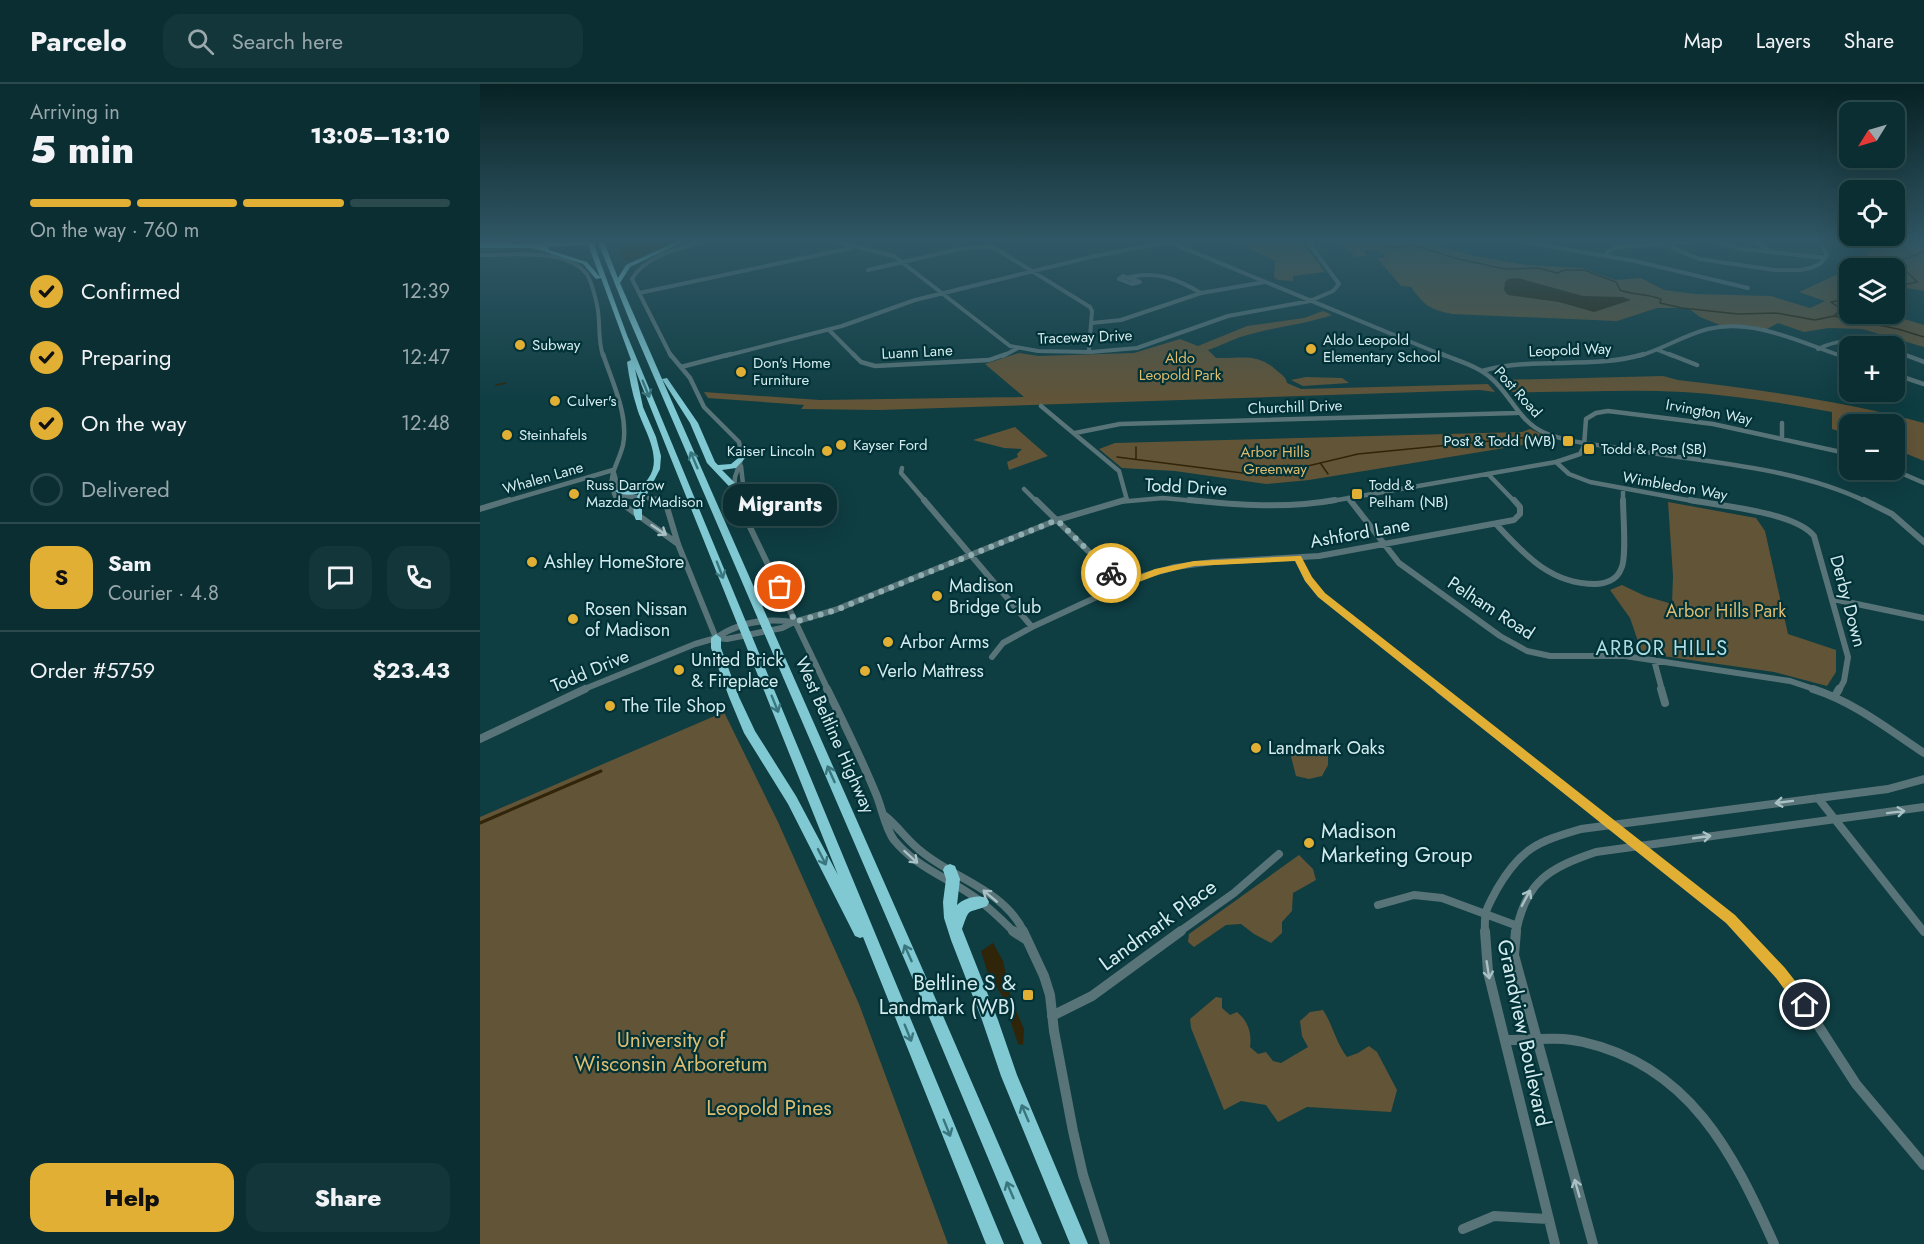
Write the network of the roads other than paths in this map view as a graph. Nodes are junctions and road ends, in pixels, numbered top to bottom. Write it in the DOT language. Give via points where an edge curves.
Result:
graph roads {
  1 [pos="594,296"];
  2 [pos="610,296"];
  3 [pos="623,296"];
  4 [pos="641,296"];
  5 [pos="933,296"];
  6 [pos="945,296"];
  7 [pos="1073,296"];
  8 [pos="1193,296"];
  9 [pos="1300,296"];
  10 [pos="1320,296"];
  11 [pos="1310,300"];
  12 [pos="1092,323"];
  13 [pos="829,330"];
  14 [pos="624,335"];
  15 [pos="1839,340"];
  16 [pos="1018,348"];
  17 [pos="1818,349"];
  18 [pos="1089,350"];
  19 [pos="1659,350"];
  20 [pos="647,352"];
  21 [pos="1905,355"];
  22 [pos="1839,356"];
  23 [pos="1924,362"];
  24 [pos="1696,365"];
  25 [pos="681,367"];
  26 [pos="1482,371"];
  27 [pos="1905,378"];
  28 [pos="1924,384"];
  29 [pos="1041,406"];
  30 [pos="1517,413"];
  31 [pos="1782,423"];
  32 [pos="1075,434"];
  33 [pos="1782,438"];
  34 [pos="1584,441"];
  35 [pos="1839,451"];
  36 [pos="742,462"];
  37 [pos="1556,462"];
  38 [pos="715,468"];
  39 [pos="902,468"];
  40 [pos="614,470"];
  41 [pos="1488,474"];
  42 [pos="1905,475"];
  43 [pos="653,479"];
  44 [pos="1924,483"];
  45 [pos="734,486"];
  46 [pos="1623,488"];
  47 [pos="1024,489"];
  48 [pos="619,491"];
  49 [pos="744,497"];
  50 [pos="642,498"];
  51 [pos="1348,498"];
  52 [pos="1127,500"];
  53 [pos="480,509"];
  54 [pos="746,517"];
  55 [pos="639,518"];
  56 [pos="1057,520"];
  57 [pos="1795,522"];
  58 [pos="1496,524"];
  59 [pos="1924,542"];
  60 [pos="678,544"];
  61 [pos="1383,545"];
  62 [pos="971,555"];
  63 [pos="1298,558"];
  64 [pos="1123,585"];
  65 [pos="1833,598"];
  66 [pos="1924,618"];
  67 [pos="795,622"];
  68 [pos="1032,627"];
  69 [pos="716,638"];
  70 [pos="992,657"];
  71 [pos="1654,660"];
  72 [pos="1835,696"];
  73 [pos="1665,703"];
  74 [pos="480,739"];
  75 [pos="1924,753"];
  76 [pos="1924,779"];
  77 [pos="1818,798"];
  78 [pos="1924,807"];
  79 [pos="885,816"];
  80 [pos="1835,820"];
  81 [pos="1613,824"];
  82 [pos="1640,846"];
  83 [pos="1279,854"];
  84 [pos="951,877"];
  85 [pos="982,902"];
  86 [pos="1378,905"];
  87 [pos="1484,913"];
  88 [pos="1515,925"];
  89 [pos="955,929"];
  90 [pos="1924,932"];
  91 [pos="1027,940"];
  92 [pos="892,992"];
  93 [pos="1052,1016"];
  94 [pos="1505,1040"];
  95 [pos="1536,1040"];
  96 [pos="1924,1165"];
  97 [pos="1549,1219"];
  98 [pos="1463,1229"];
  99 [pos="995,1244"];
  100 [pos="1033,1244"];
  101 [pos="1080,1244"];
  102 [pos="1106,1244"];
  103 [pos="1556,1244"];
  104 [pos="1593,1244"];
  105 [pos="1774,1244"];
  1 -- 40 [label="street" via="598,340 624,420 623,444"];
  2 -- 14 [label="highway"];
  3 -- 20 [label="highway, West Beltline Highway"];
  4 -- 25 [label="street" via="672,358"];
  5 -- 13 [label="street"];
  6 -- 16 [label="street"];
  7 -- 12 [label="street" via="1090,307"];
  8 -- 12 [label="street" via="1121,320"];
  9 -- 11 [label="street, Post Road"];
  10 -- 11 [label="street, Traceway Drive"];
  11 -- 18 [label="street, Traceway Drive" via="1234,314 1137,348"];
  11 -- 26 [label="street, Post Road"];
  12 -- 18 [label="street"];
  13 -- 16 [label="street, Luann Lane" via="861,362 875,366 988,360"];
  13 -- 25 [label="street"];
  14 -- 43 [label="highway" via="640,407 657,454"];
  14 -- 92 [label="highway, one-way"];
  15 -- 17 [label="street"];
  16 -- 18 [label="street, Traceway Drive"];
  17 -- 19 [label="street, Leopold Way" via="1756,330 1717,328"];
  17 -- 22 [label="street"];
  19 -- 24 [label="street"];
  19 -- 26 [label="street, Leopold Way" via="1620,360 1512,364"];
  20 -- 38 [label="highway" via="694,423"];
  100 -- 20 [label="highway, West Beltline Highway, one-way"];
  21 -- 23 [label="street"];
  25 -- 36 [label="street" via="706,410 736,438"];
  26 -- 30 [label="street, Post Road" via="1496,382"];
  27 -- 28 [label="street"];
  29 -- 32 [label="street"];
  30 -- 32 [label="street, Churchill Drive" via="1120,424"];
  30 -- 34 [label="street, Post Road" via="1539,430"];
  31 -- 33 [label="street"];
  32 -- 52 [label="street" via="1119,471"];
  33 -- 34 [label="street, Irvington Way" via="1687,419 1608,411 1586,419"];
  33 -- 35 [label="street, Irvington Way"];
  34 -- 37 [label="street, Todd Drive" via="1580,454"];
  34 -- 59 [label="street, Post Road" via="1834,488 1891,514"];
  36 -- 38 [label="highway"];
  36 -- 45 [label="street"];
  36 -- 49 [label="street"];
  37 -- 41 [label="street, Todd Drive"];
  37 -- 46 [label="street, Wimbledon Way" via="1582,480"];
  38 -- 45 [label="highway"];
  39 -- 62 [label="street" via="901,473"];
  40 -- 48 [label="street"];
  40 -- 53 [label="street, Whalen Lane"];
  40 -- 55 [label="street" via="610,482 614,497"];
  41 -- 51 [label="street, Todd Drive"];
  41 -- 58 [label="street, Ashford Lane" via="1517,502 1521,511 1514,520"];
  42 -- 44 [label="street"];
  43 -- 48 [label="highway" via="640,490"];
  43 -- 50 [label="highway"];
  45 -- 49 [label="highway"];
  45 -- 54 [label="street" via="737,505"];
  46 -- 57 [label="street, Wimbledon Way"];
  46 -- 58 [label="street" via="1623,566 1618,575 1605,583 1567,582 1552,576 1525,556"];
  47 -- 56 [label="street"];
  48 -- 50 [label="street" via="623,496"];
  49 -- 54 [label="street"];
  50 -- 55 [label="highway" via="636,509"];
  50 -- 60 [label="street" via="666,504"];
  51 -- 52 [label="street, Todd Drive" via="1269,506 1163,498"];
  51 -- 61 [label="street, Pelham Road"];
  52 -- 56 [label="street, Todd Drive"];
  54 -- 67 [label="street"];
  55 -- 60 [label="street, one-way"];
  56 -- 62 [label="street, Todd Drive"];
  56 -- 64 [label="street"];
  57 -- 65 [label="street, Derby Down" via="1815,537"];
  58 -- 61 [label="street, Ashford Lane"];
  60 -- 69 [label="street"];
  61 -- 63 [label="street, Ashford Lane"];
  61 -- 71 [label="street, Pelham Road" via="1410,572 1527,651 1550,656 1611,655"];
  62 -- 67 [label="street, Todd Drive" via="836,610"];
  62 -- 68 [label="street"];
  63 -- 64 [label="street, Ashford Lane" via="1194,564 1158,571"];
  63 -- 81 [label="street" via="1321,595"];
  64 -- 68 [label="street, Ashford Lane"];
  65 -- 66 [label="street"];
  65 -- 72 [label="street, Derby Down" via="1848,657 1844,681"];
  67 -- 69 [label="street, Todd Drive" via="782,628"];
  67 -- 79 [label="street"];
  68 -- 70 [label="street, Ashford Lane" via="1003,643"];
  69 -- 74 [label="street, Todd Drive" via="595,684"];
  69 -- 92 [label="highway, one-way" via="716,648 750,733 807,827"];
  71 -- 72 [label="street, Pelham Road" via="1790,681"];
  71 -- 73 [label="street"];
  72 -- 75 [label="street, Pelham Road"];
  76 -- 77 [label="street" via="1888,789"];
  77 -- 80 [label="street"];
  77 -- 81 [label="street, one-way"];
  80 -- 78 [label="street, Grandview Boulevard, one-way"];
  79 -- 84 [label="street"];
  79 -- 84 [label="street, one-way" via="886,826 902,849 919,864"];
  82 -- 80 [label="street, Grandview Boulevard, one-way"];
  80 -- 90 [label="street"];
  81 -- 82 [label="street"];
  81 -- 87 [label="street" via="1570,832 1535,846 1509,869"];
  88 -- 82 [label="street, Grandview Boulevard, one-way" via="1530,890 1556,865 1596,852"];
  82 -- 96 [label="street" via="1730,919 1766,956 1805,1005 1856,1084"];
  83 -- 93 [label="street, Landmark Place" via="1259,874 1120,975 1070,1010"];
  84 -- 85 [label="street"];
  84 -- 89 [label="highway"];
  91 -- 84 [label="street, one-way" via="1006,909 985,890"];
  85 -- 89 [label="highway" via="960,909"];
  85 -- 91 [label="street"];
  86 -- 87 [label="street" via="1414,895 1442,898"];
  87 -- 88 [label="street"];
  87 -- 94 [label="street, Grandview Boulevard, one-way" via="1488,972"];
  88 -- 95 [label="street, Grandview Boulevard" via="1514,955"];
  101 -- 89 [label="highway, one-way" via="1009,1076"];
  91 -- 93 [label="street" via="1044,976"];
  92 -- 99 [label="highway, one-way"];
  93 -- 102 [label="street" via="1083,1175"];
  94 -- 95 [label="street"];
  94 -- 97 [label="street, Grandview Boulevard"];
  104 -- 95 [label="street, Grandview Boulevard, one-way"];
  95 -- 105 [label="street" via="1581,1042 1604,1048 1638,1063 1673,1087 1730,1152"];
  97 -- 98 [label="street" via="1494,1216"];
  97 -- 103 [label="street, Grandview Boulevard"];
}
